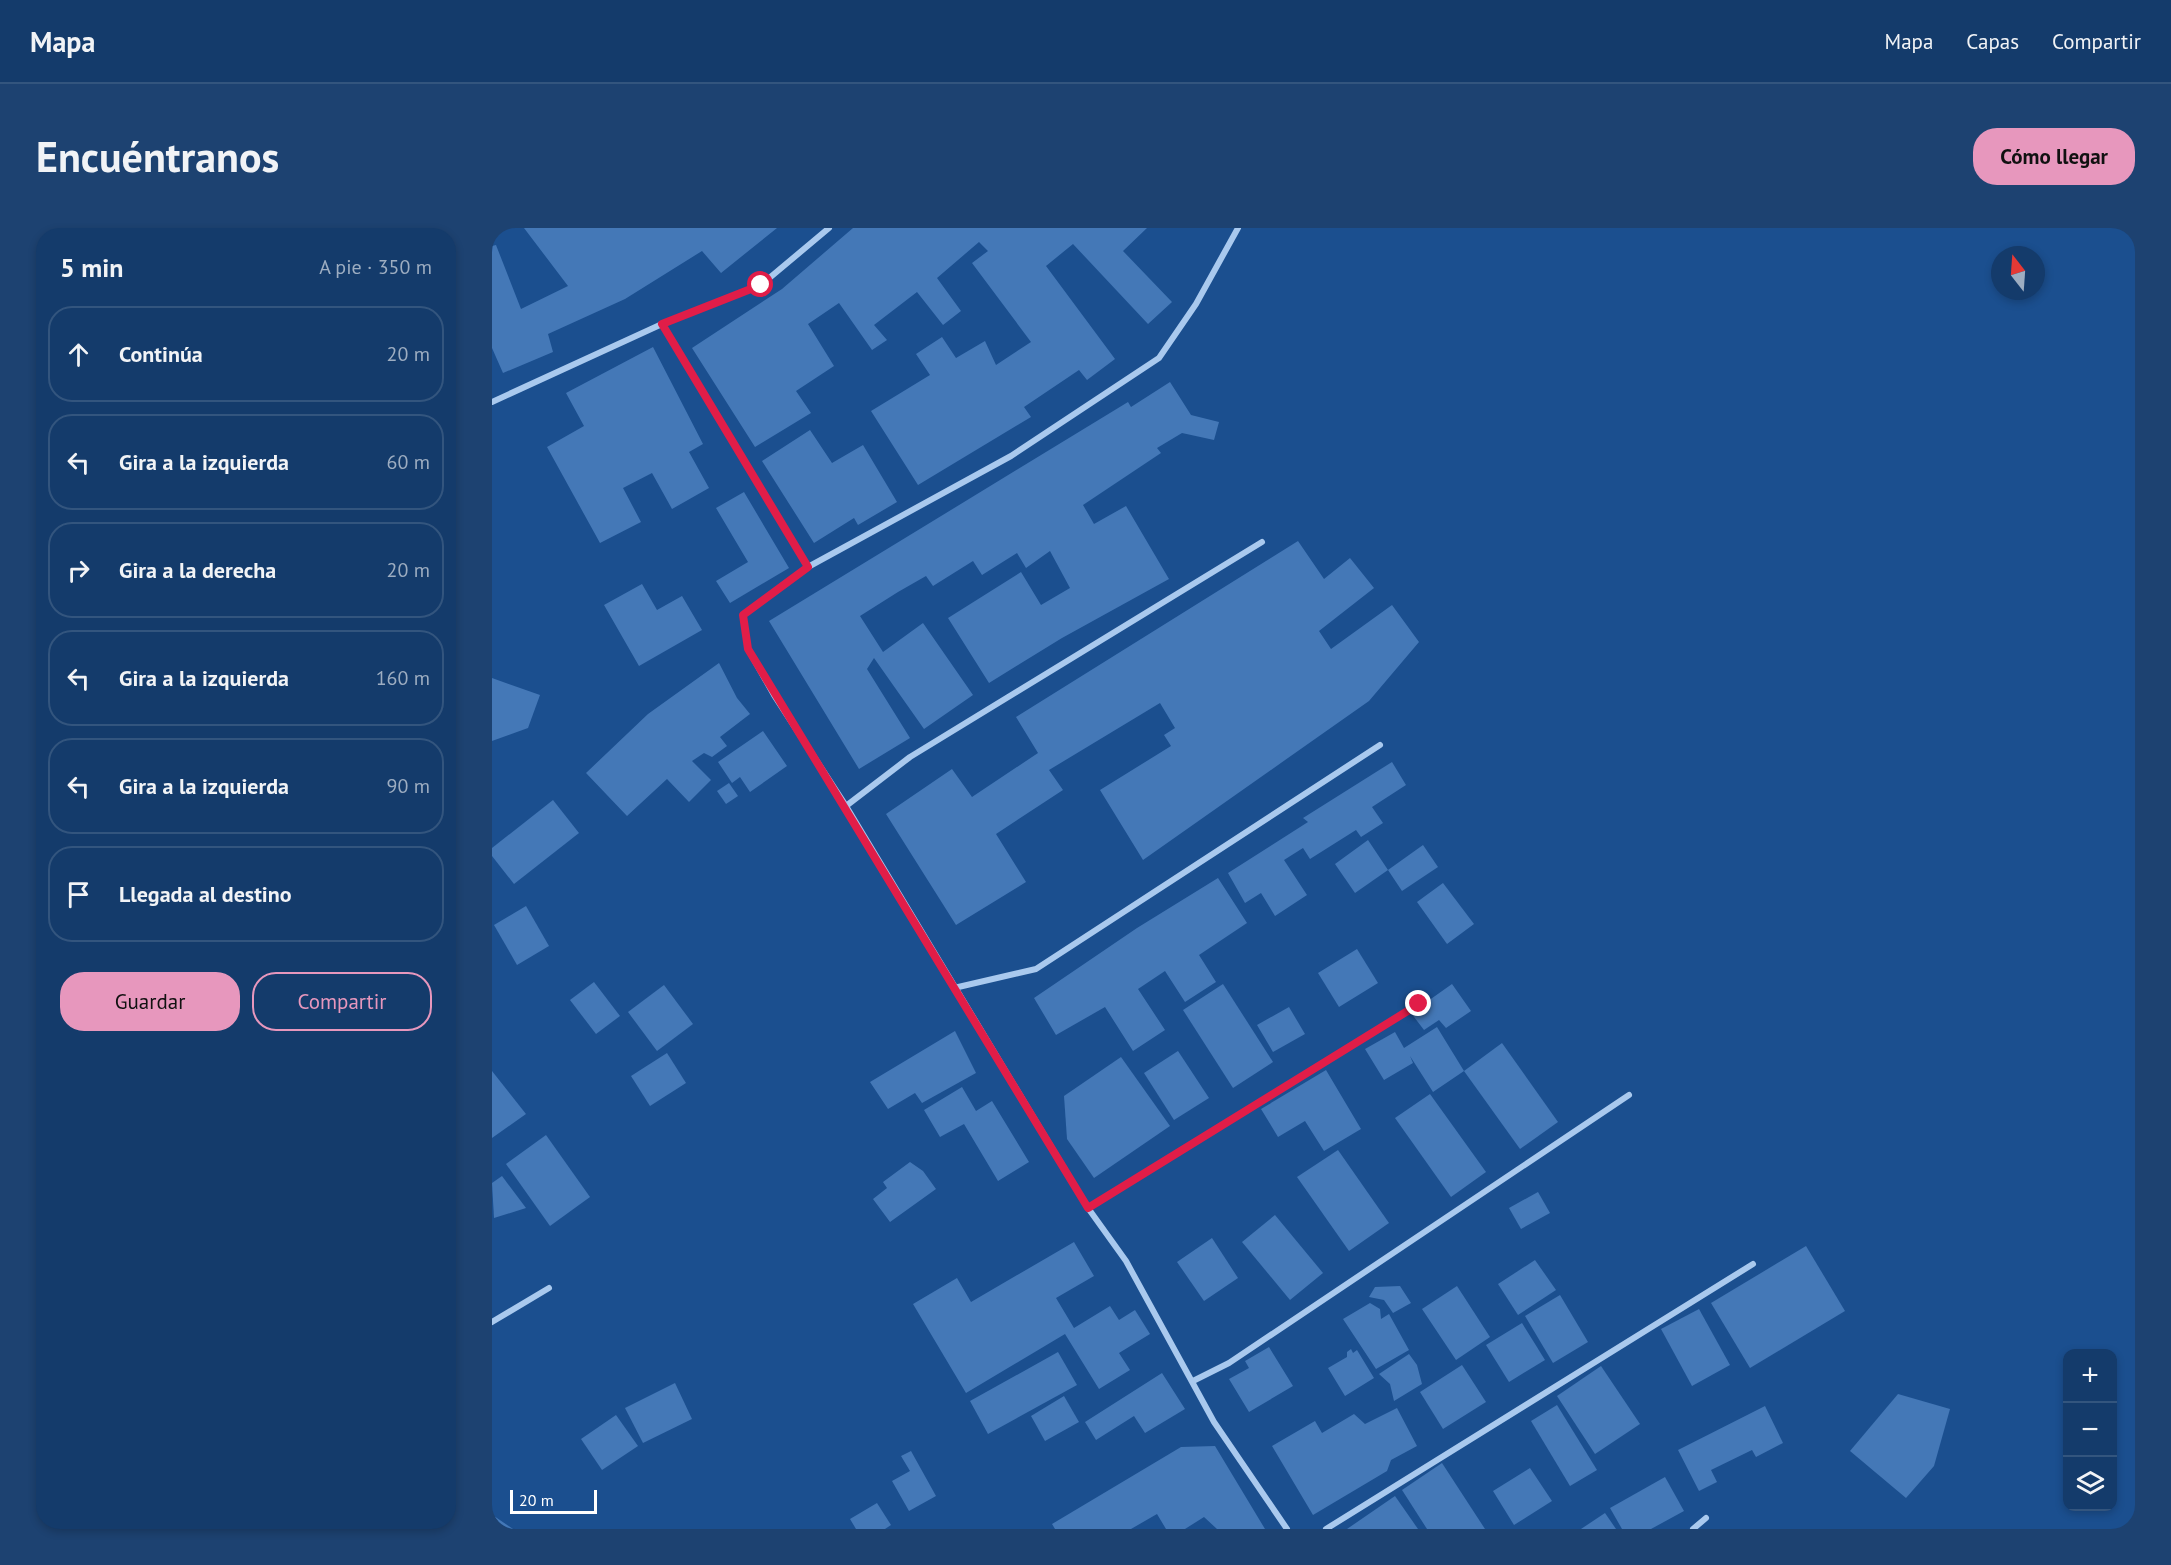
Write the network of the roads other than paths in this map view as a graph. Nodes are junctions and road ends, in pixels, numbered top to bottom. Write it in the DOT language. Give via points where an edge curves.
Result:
graph roads {
  1 [pos="1238,228"];
  2 [pos="826,229"];
  3 [pos="662,324"];
  4 [pos="492,402"];
  5 [pos="1262,542"];
  6 [pos="808,567"];
  7 [pos="1380,745"];
  8 [pos="846,806"];
  9 [pos="954,988"];
  10 [pos="1419,1004"];
  11 [pos="1629,1095"];
  12 [pos="1088,1208"];
  13 [pos="1753,1264"];
  14 [pos="549,1288"];
  15 [pos="492,1322"];
  16 [pos="1193,1381"];
  17 [pos="1706,1518"];
  18 [pos="1287,1529"];
  19 [pos="1326,1529"];
  20 [pos="1693,1529"];
  1 -- 6 [label="street" via="1196,304 1159,358 1011,456"];
  2 -- 3 [label="street" via="761,285"];
  3 -- 4 [label="street"];
  3 -- 6 [label="street"];
  5 -- 8 [label="street" via="910,757"];
  6 -- 8 [label="street" via="743,615 748,649"];
  7 -- 9 [label="street" via="1036,969"];
  8 -- 9 [label="street"];
  9 -- 12 [label="street"];
  10 -- 12 [label="street"];
  11 -- 16 [label="street" via="1229,1363"];
  12 -- 16 [label="street" via="1126,1261"];
  13 -- 19 [label="street"];
  14 -- 15 [label="street"];
  16 -- 18 [label="street" via="1214,1422"];
  17 -- 20 [label="street"];
}
